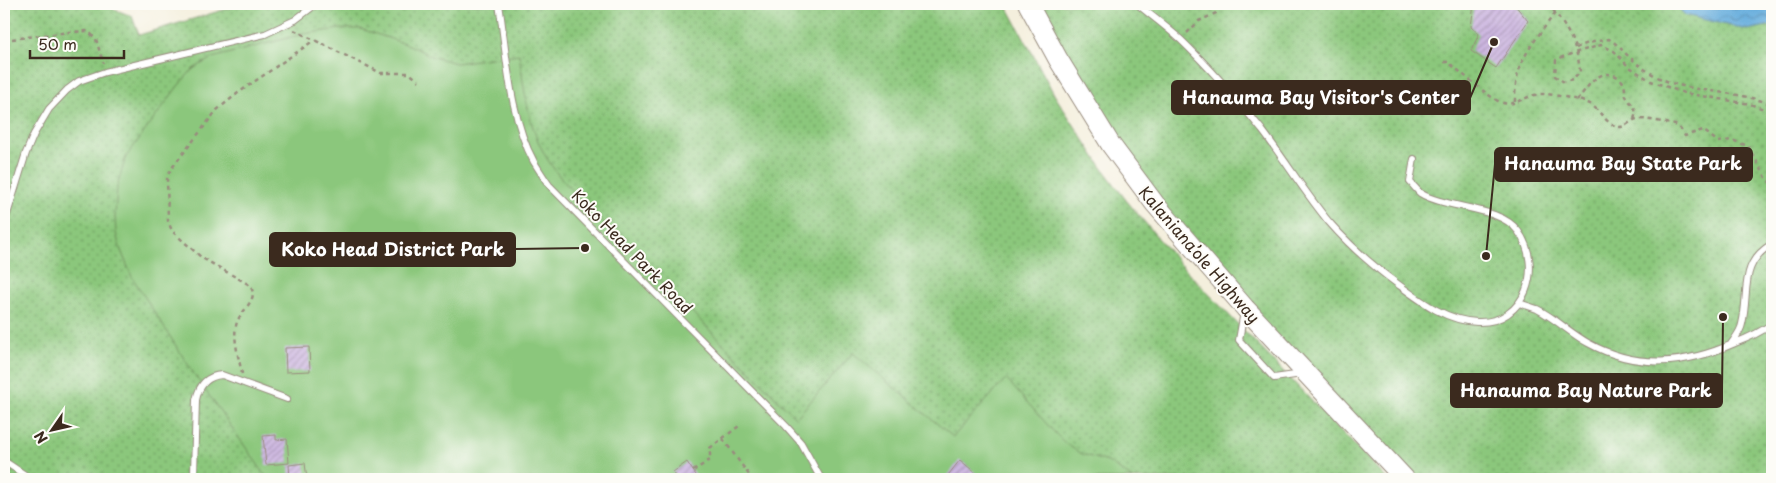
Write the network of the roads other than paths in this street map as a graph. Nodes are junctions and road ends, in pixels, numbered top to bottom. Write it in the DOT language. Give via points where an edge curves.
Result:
graph roads {
  1 [pos="316,4"];
  2 [pos="499,4"];
  3 [pos="1028,4"];
  4 [pos="1137,4"];
  5 [pos="1414,159"];
  6 [pos="4,224"];
  7 [pos="1772,244"];
  8 [pos="1519,303"];
  9 [pos="1245,308"];
  10 [pos="1772,324"];
  11 [pos="1730,345"];
  12 [pos="1305,374"];
  13 [pos="287,399"];
  14 [pos="4,461"];
  15 [pos="31,479"];
  16 [pos="192,479"];
  17 [pos="821,479"];
  18 [pos="1405,479"];
  1 -- 6 [label="lane" via="286,25 265,34 79,81 67,90 40,123 26,153"];
  2 -- 17 [label="lane, Koko Head Park Road" via="516,116 534,162 549,185 786,426 801,443"];
  3 -- 9 [label="main road, Kalaniana’ole Highway" via="1111,145 1155,204"];
  4 -- 8 [label="lane" via="1181,40 1233,95 1330,222 1392,280 1446,315 1468,321 1485,322 1498,318"];
  5 -- 8 [label="lane" via="1410,182 1419,192 1486,213 1517,229 1531,267 1527,287"];
  7 -- 11 [label="lane" via="1758,255 1750,269 1742,324"];
  8 -- 11 [label="lane" via="1537,310 1599,349 1634,360 1684,360"];
  9 -- 12 [label="main road, Kalaniana’ole Highway"];
  9 -- 12 [label="lane" via="1239,340 1274,378"];
  10 -- 11 [label="lane"];
  12 -- 18 [label="main road, Kalaniana’ole Highway"];
  13 -- 16 [label="lane" via="222,375 203,383 197,391"];
  14 -- 15 [label="lane"];
}
